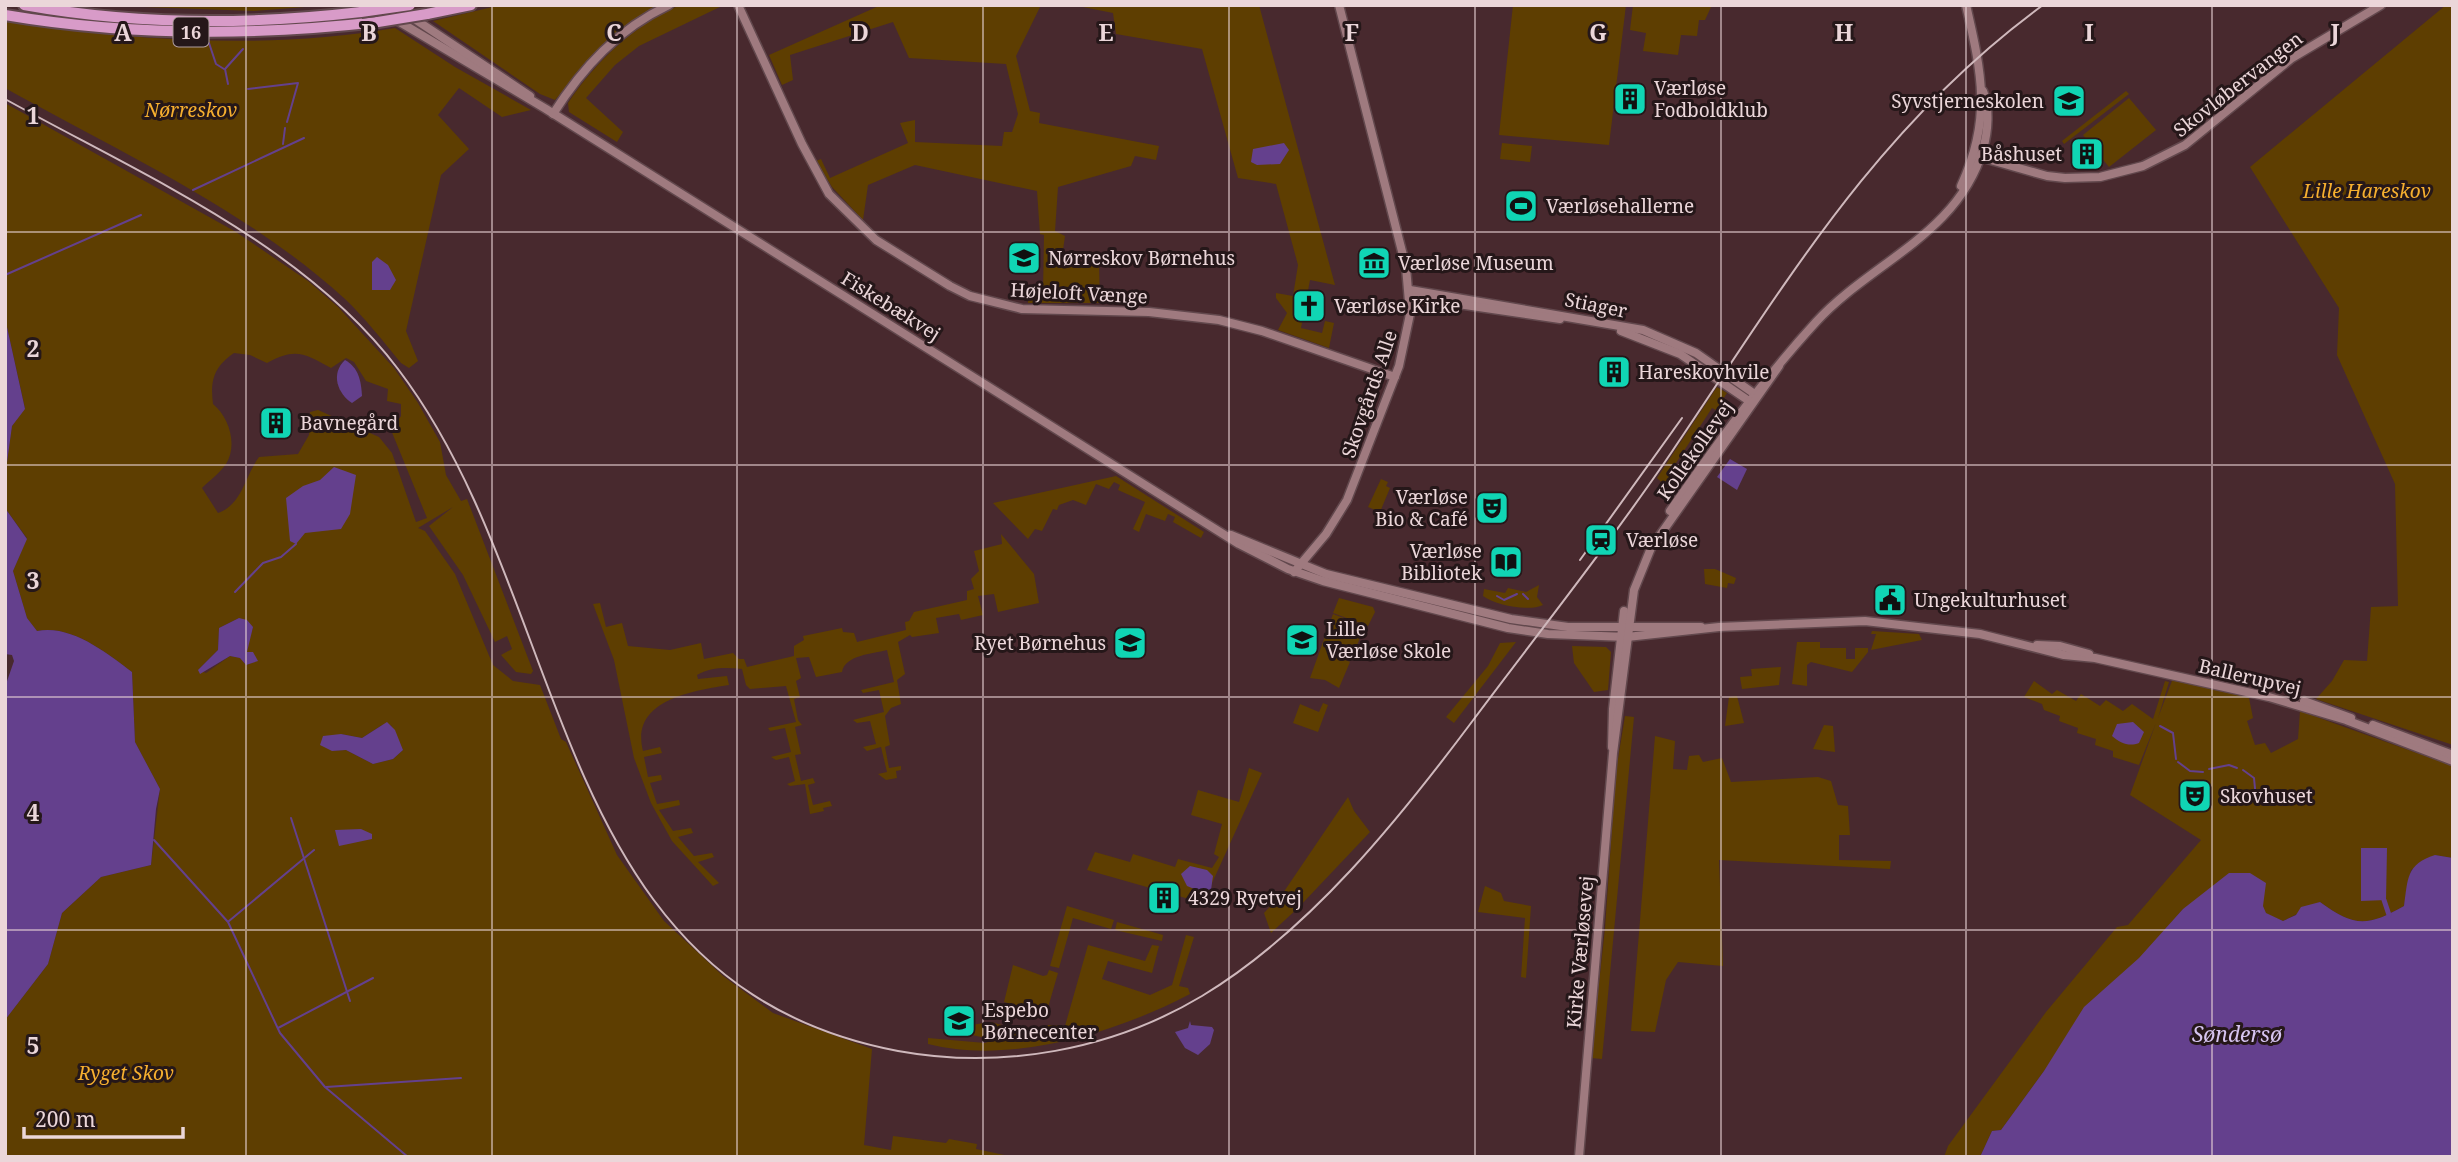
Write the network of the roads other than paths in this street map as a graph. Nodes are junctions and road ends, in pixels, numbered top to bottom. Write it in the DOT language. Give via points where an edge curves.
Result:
graph roads {
  1 [pos="24,5"];
  2 [pos="394,5"];
  3 [pos="410,5"];
  4 [pos="471,5"];
  5 [pos="669,5"];
  6 [pos="738,5"];
  7 [pos="1339,5"];
  8 [pos="1966,5"];
  9 [pos="2381,5"];
  10 [pos="366,9"];
  11 [pos="5,15"];
  12 [pos="550,111"];
  13 [pos="1978,157"];
  14 [pos="1410,294"];
  15 [pos="1395,377"];
  16 [pos="1754,399"];
  17 [pos="1297,568"];
  18 [pos="1624,626"];
  19 [pos="1708,628"];
  20 [pos="1623,637"];
  21 [pos="2034,645"];
  22 [pos="2453,755"];
  23 [pos="2453,761"];
  24 [pos="1578,1157"];
  1 -- 10 [label="highway, 16" via="186,21 300,18"];
  2 -- 12 [label="street, Fiskebækvej"];
  3 -- 10 [label="highway, 16, bridge"];
  4 -- 11 [label="highway, 16, bridge" via="300,30 185,32 88,27"];
  5 -- 12 [label="street" via="610,43"];
  6 -- 15 [label="street, Højeloft Vænge" via="829,194 876,240 950,286 1016,309 1149,312 1219,320"];
  7 -- 14 [label="street, Skovgårds Alle"];
  8 -- 13 [label="street, Kollekollevej" via="1983,91"];
  9 -- 13 [label="street, Skovløbervangen" via="2292,58 2201,134 2162,159 2123,173 2065,178"];
  10 -- 12 [label="street, Fiskebækvej"];
  12 -- 17 [label="street, Fiskebækvej" via="1239,544"];
  13 -- 16 [label="street, Kollekollevej" via="1966,188 1950,208 1917,242 1826,312"];
  14 -- 15 [label="street, Skovgårds Alle" via="1408,333"];
  14 -- 16 [label="street, Stiager" via="1625,331 1680,354"];
  15 -- 17 [label="street, Skovgårds Alle" via="1347,499 1326,534"];
  16 -- 18 [label="street, Kollekollevej" via="1651,548"];
  17 -- 18 [label="street, Fiskebækvej" via="1511,619 1568,627"];
  17 -- 20 [label="street, Fiskebækvej" via="1387,599 1508,628 1548,635"];
  18 -- 19 [label="street, Ballerupvej"];
  18 -- 20 [label="street, Kollekollevej"];
  19 -- 20 [label="street, Ballerupvej"];
  19 -- 21 [label="street, Ballerupvej" via="1873,621"];
  20 -- 24 [label="street, Kirke Værløsevej"];
  21 -- 22 [label="street, Ballerupvej" via="2060,646 2288,697"];
  21 -- 23 [label="street, Ballerupvej" via="2269,696"];
}
